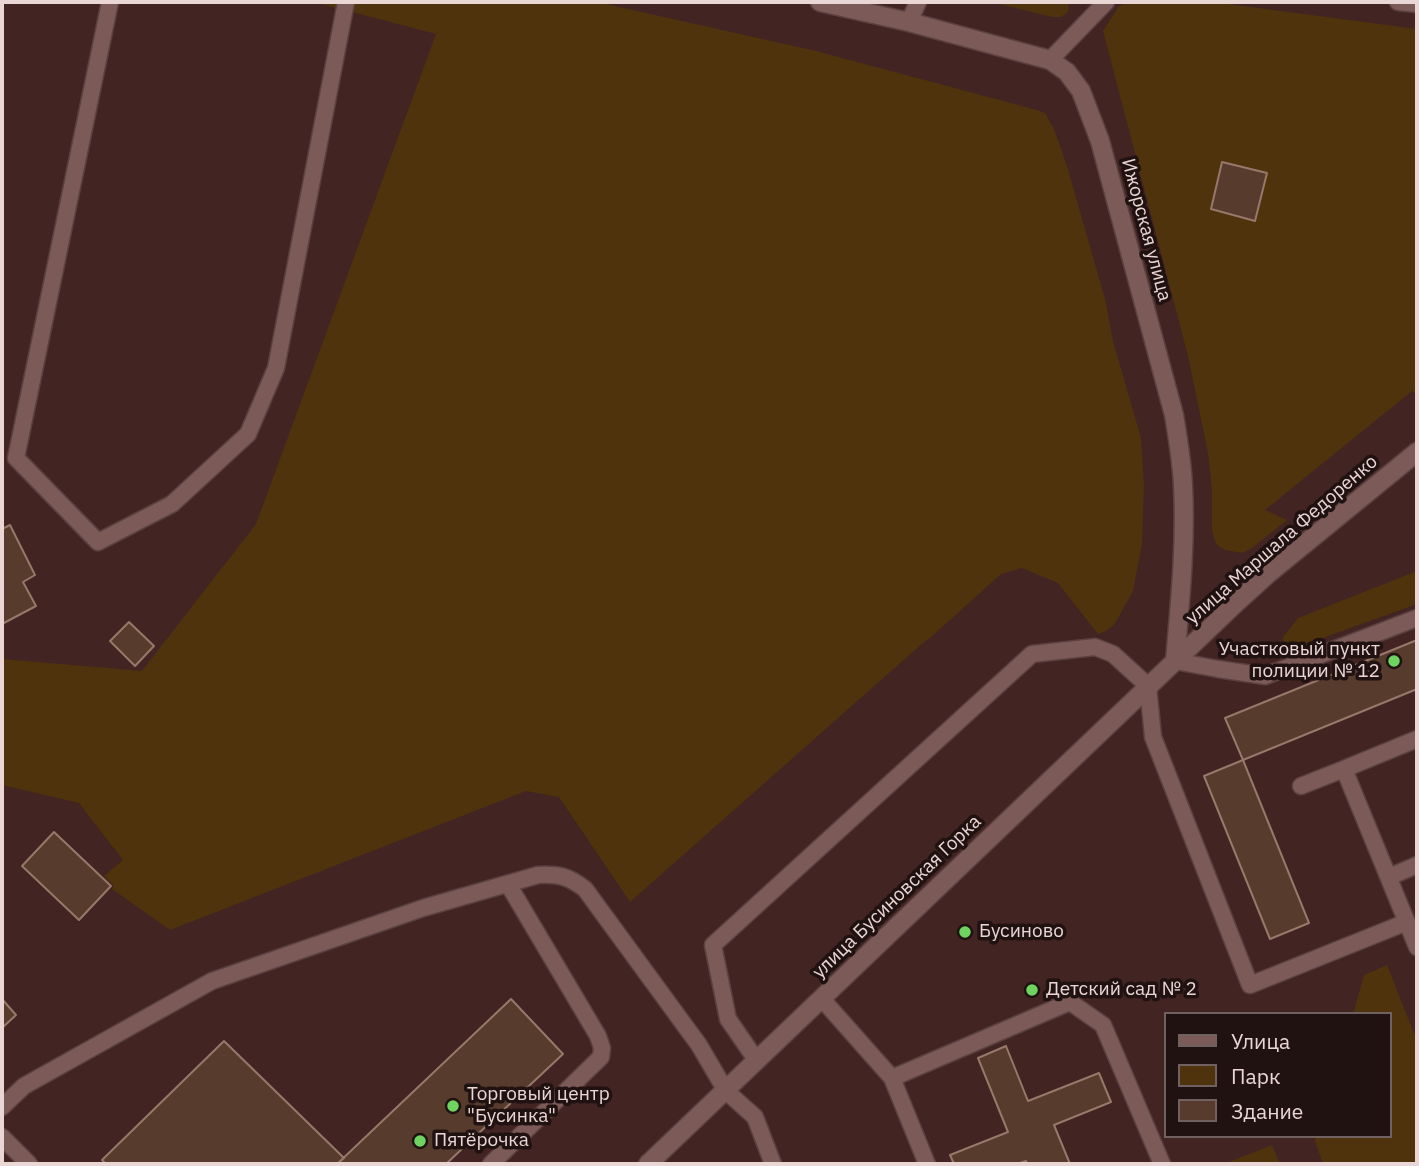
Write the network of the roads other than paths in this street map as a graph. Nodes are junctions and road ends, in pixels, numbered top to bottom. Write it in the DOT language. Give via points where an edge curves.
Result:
graph roads {
  1 [pos="110,2"];
  2 [pos="346,2"];
  3 [pos="820,2"];
  4 [pos="918,2"];
  5 [pos="1106,2"];
  6 [pos="1398,2"];
  7 [pos="1417,4"];
  8 [pos="909,22"];
  9 [pos="1050,60"];
  10 [pos="1417,452"];
  11 [pos="1417,618"];
  12 [pos="1175,661"];
  13 [pos="1148,686"];
  14 [pos="1417,739"];
  15 [pos="1345,768"];
  16 [pos="1301,786"];
  17 [pos="1417,865"];
  18 [pos="1389,877"];
  19 [pos="508,884"];
  20 [pos="1407,922"];
  21 [pos="1417,947"];
  22 [pos="822,999"];
  23 [pos="757,1061"];
  24 [pos="891,1078"];
  25 [pos="726,1091"];
  26 [pos="2,1107"];
  27 [pos="2,1137"];
  28 [pos="29,1164"];
  29 [pos="491,1164"];
  30 [pos="648,1164"];
  31 [pos="773,1164"];
  32 [pos="927,1164"];
  33 [pos="1163,1164"];
  1 -- 2 [label="lane" via="16,458 98,542 173,503 248,434 276,368"];
  3 -- 8 [label="street, Ижорская улица"];
  4 -- 8 [label="lane"];
  5 -- 9 [label="lane"];
  6 -- 7 [label="lane"];
  8 -- 9 [label="street, Ижорская улица"];
  9 -- 12 [label="street, Ижорская улица" via="1067,72 1081,91 1100,141 1174,415 1183,487 1182,588"];
  10 -- 12 [label="street, улица Маршала Федоренко" via="1269,573"];
  11 -- 12 [label="lane" via="1265,676"];
  12 -- 13 [label="street, улица Бусиновская Горка"];
  13 -- 20 [label="lane" via="1153,737 1250,985"];
  13 -- 22 [label="street, улица Бусиновская Горка"];
  13 -- 23 [label="lane" via="1113,654 1095,647 1032,654 713,945 728,1019"];
  14 -- 15 [label="lane"];
  15 -- 16 [label="lane"];
  15 -- 18 [label="lane"];
  17 -- 18 [label="lane"];
  18 -- 20 [label="lane"];
  19 -- 25 [label="lane" via="556,874 585,889 699,1045"];
  19 -- 26 [label="lane" via="423,908 212,981 24,1086"];
  19 -- 29 [label="lane" via="602,1048 601,1057"];
  20 -- 21 [label="lane"];
  22 -- 23 [label="street, улица Бусиновская Горка"];
  22 -- 24 [label="lane"];
  23 -- 25 [label="street, улица Бусиновская Горка"];
  24 -- 32 [label="lane"];
  24 -- 33 [label="lane" via="1070,1002 1103,1025"];
  25 -- 30 [label="street, улица Бусиновская Горка"];
  25 -- 31 [label="lane" via="755,1117"];
  27 -- 28 [label="lane"];
}
